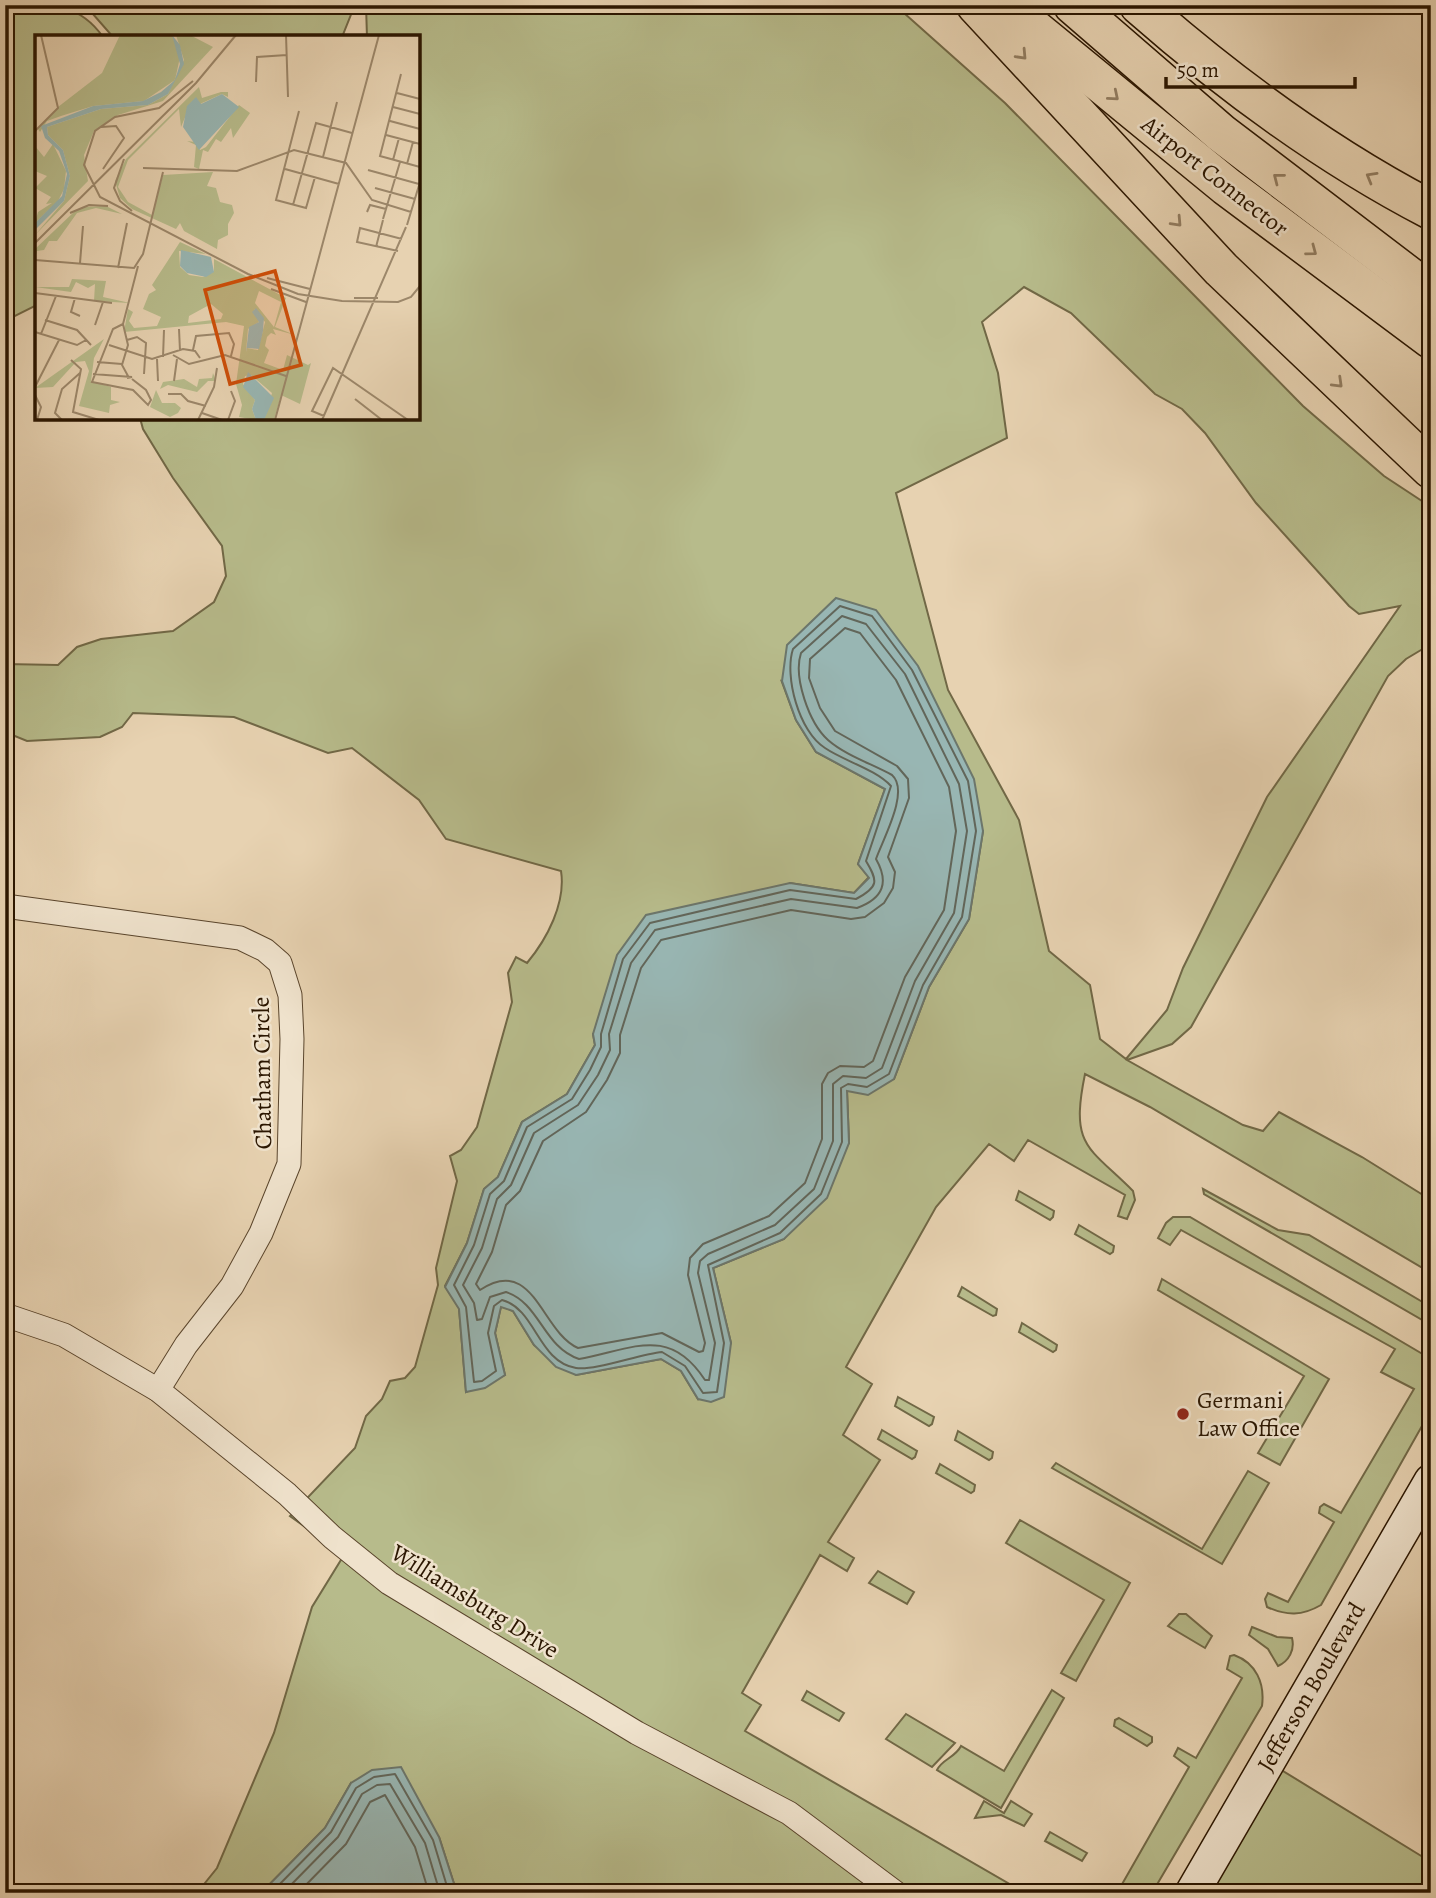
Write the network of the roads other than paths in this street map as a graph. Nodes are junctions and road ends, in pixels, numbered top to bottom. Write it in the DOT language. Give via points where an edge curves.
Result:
graph roads {
  1 [pos="976,5"];
  2 [pos="1005,5"];
  3 [pos="1073,5"];
  4 [pos="1139,5"];
  5 [pos="1431,210"];
  6 [pos="1431,293"];
  7 [pos="1431,339"];
  8 [pos="1431,469"];
  9 [pos="5,906"];
  10 [pos="5,1315"];
  11 [pos="158,1390"];
  12 [pos="1431,1482"];
  13 [pos="896,1893"];
  14 [pos="1192,1893"];
  1 -- 8 [label="highway, one-way" via="1221,269"];
  2 -- 7 [label="highway, Airport Connector, one-way" via="1226,186"];
  6 -- 3 [label="highway, Airport Connector, one-way" via="1221,133"];
  5 -- 4 [label="highway, one-way" via="1308,137 1214,69"];
  9 -- 11 [label="street, Chatham Circle" via="240,938 280,963 286,979 292,1039 289,1164 261,1233 232,1286"];
  10 -- 11 [label="street, Williamsburg Drive" via="64,1335"];
  11 -- 13 [label="street, Williamsburg Drive" via="389,1583 637,1733 789,1813"];
  12 -- 14 [label="main road, Jefferson Boulevard"];
}
